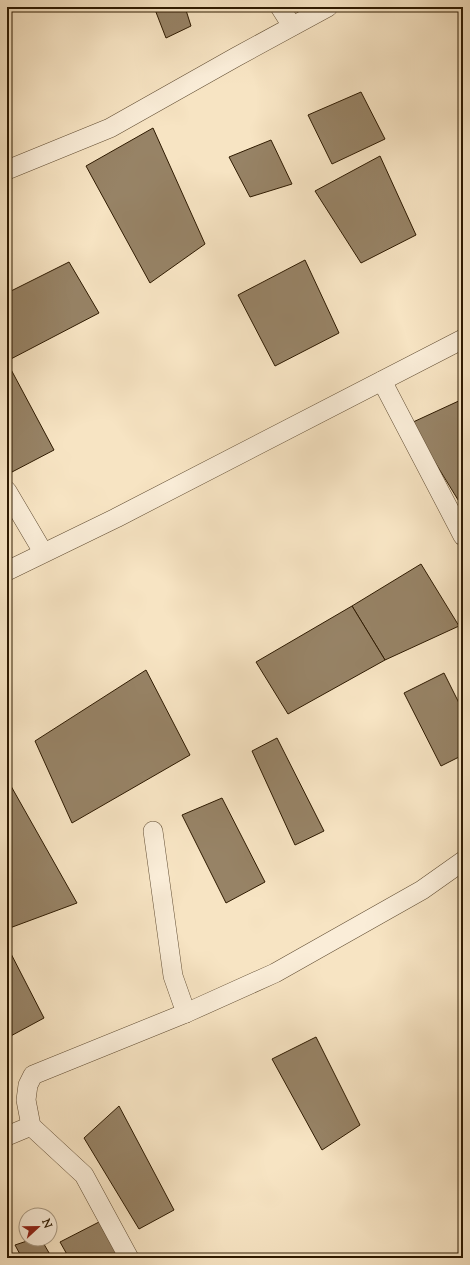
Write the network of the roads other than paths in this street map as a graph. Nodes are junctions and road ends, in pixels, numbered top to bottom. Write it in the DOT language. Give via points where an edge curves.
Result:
graph roads {
  1 [pos="280,7"];
  2 [pos="328,7"];
  3 [pos="292,26"];
  4 [pos="7,170"];
  5 [pos="463,339"];
  6 [pos="382,381"];
  7 [pos="7,491"];
  8 [pos="463,536"];
  9 [pos="43,552"];
  10 [pos="7,571"];
  11 [pos="153,831"];
  12 [pos="463,861"];
  13 [pos="186,1013"];
  14 [pos="31,1126"];
  15 [pos="7,1136"];
  16 [pos="129,1258"];
  1 -- 3 [label="street"];
  2 -- 3 [label="street"];
  3 -- 4 [label="street" via="110,128"];
  5 -- 6 [label="street"];
  6 -- 8 [label="street"];
  6 -- 9 [label="street" via="116,518"];
  7 -- 9 [label="street"];
  9 -- 10 [label="street"];
  11 -- 13 [label="street" via="173,976"];
  12 -- 13 [label="street" via="422,890 275,973"];
  13 -- 14 [label="street" via="34,1075 28,1085 26,1100"];
  14 -- 15 [label="street"];
  14 -- 16 [label="street" via="84,1175"];
}
